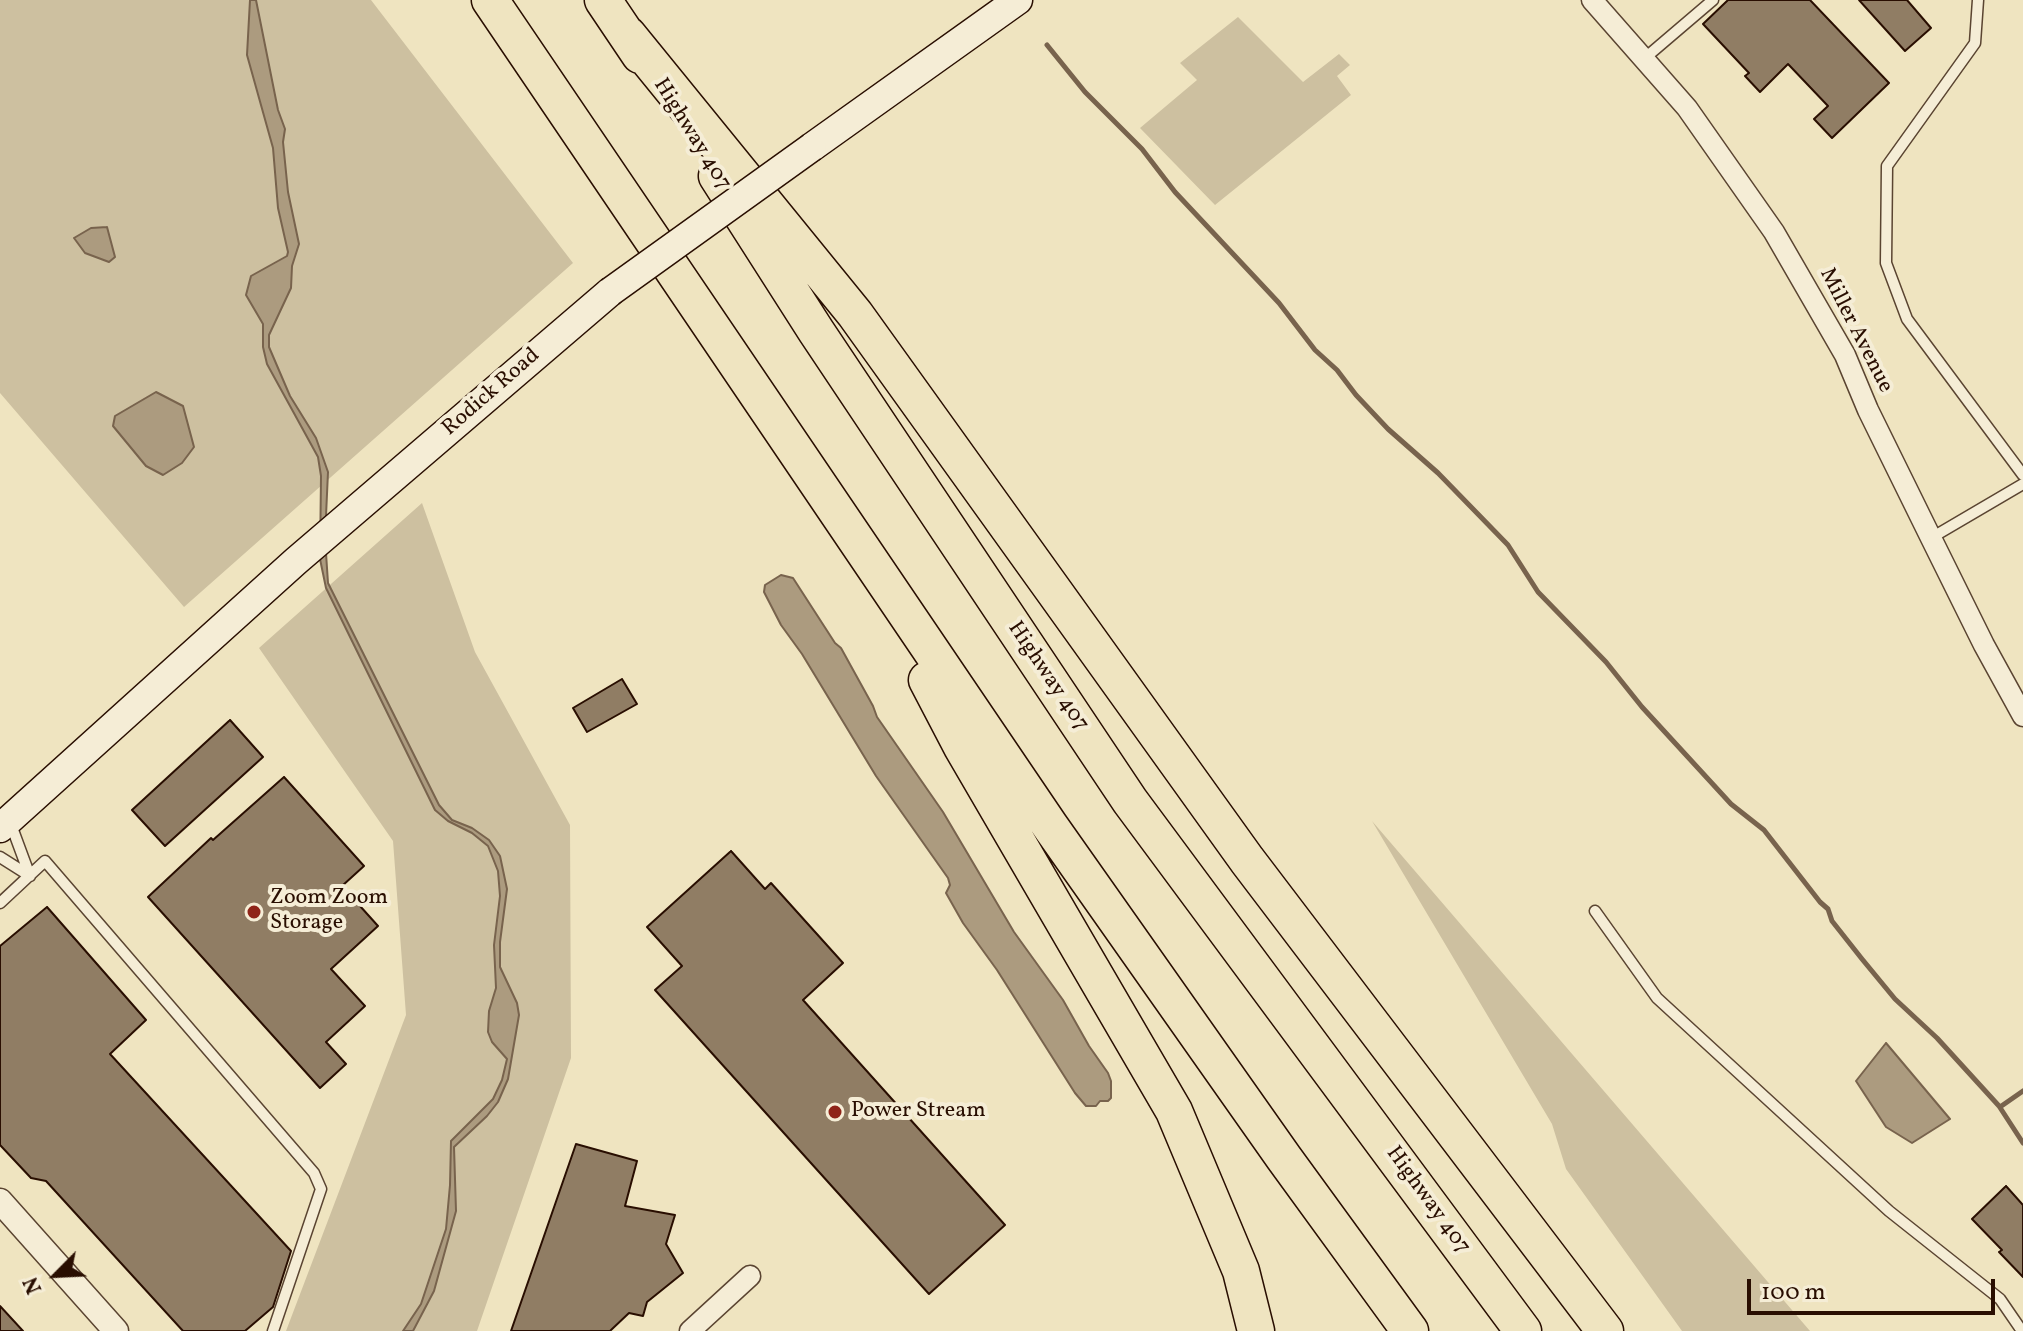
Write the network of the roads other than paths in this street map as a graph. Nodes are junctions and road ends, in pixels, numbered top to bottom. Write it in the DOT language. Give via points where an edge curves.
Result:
graph roads {
  1 [pos="490,0"];
  2 [pos="603,0"];
  3 [pos="1018,0"];
  4 [pos="1592,0"];
  5 [pos="1713,0"];
  6 [pos="1978,0"];
  7 [pos="628,35"];
  8 [pos="1645,58"];
  9 [pos="2023,475"];
  10 [pos="2023,484"];
  11 [pos="842,520"];
  12 [pos="1931,538"];
  13 [pos="2023,716"];
  14 [pos="5,824"];
  15 [pos="0,857"];
  16 [pos="30,876"];
  17 [pos="0,903"];
  18 [pos="1595,911"];
  19 [pos="0,1201"];
  20 [pos="1519,1216"];
  21 [pos="750,1276"];
  22 [pos="116,1331"];
  23 [pos="273,1331"];
  24 [pos="690,1331"];
  25 [pos="1256,1331"];
  26 [pos="1410,1331"];
  27 [pos="1523,1331"];
  28 [pos="1605,1331"];
  29 [pos="1620,1331"];
  30 [pos="2022,1331"];
  1 -- 11 [label="highway"];
  2 -- 7 [label="highway, Highway 407"];
  3 -- 14 [label="main road, Rodick Road, bridge" via="610,292 296,561"];
  4 -- 8 [label="street, Miller Avenue"];
  5 -- 8 [label="lane"];
  6 -- 9 [label="lane" via="1975,43 1887,166 1886,263 1907,319"];
  7 -- 20 [label="highway" via="855,314 1247,860"];
  7 -- 27 [label="highway, Highway 407" via="816,331 1130,801"];
  8 -- 12 [label="street, Miller Avenue" via="1774,232 1845,355"];
  10 -- 12 [label="lane"];
  11 -- 25 [label="highway" via="962,747 1174,1111 1241,1271"];
  11 -- 26 [label="highway" via="1050,826"];
  12 -- 13 [label="street, Miller Avenue"];
  14 -- 16 [label="lane"];
  15 -- 16 [label="lane"];
  16 -- 17 [label="lane"];
  16 -- 23 [label="lane" via="45,861 314,1173 321,1189"];
  18 -- 30 [label="lane" via="1657,998 1889,1211 2000,1299"];
  19 -- 22 [label="street"];
  20 -- 28 [label="highway"];
  20 -- 29 [label="highway"];
  21 -- 24 [label="street"];
}
